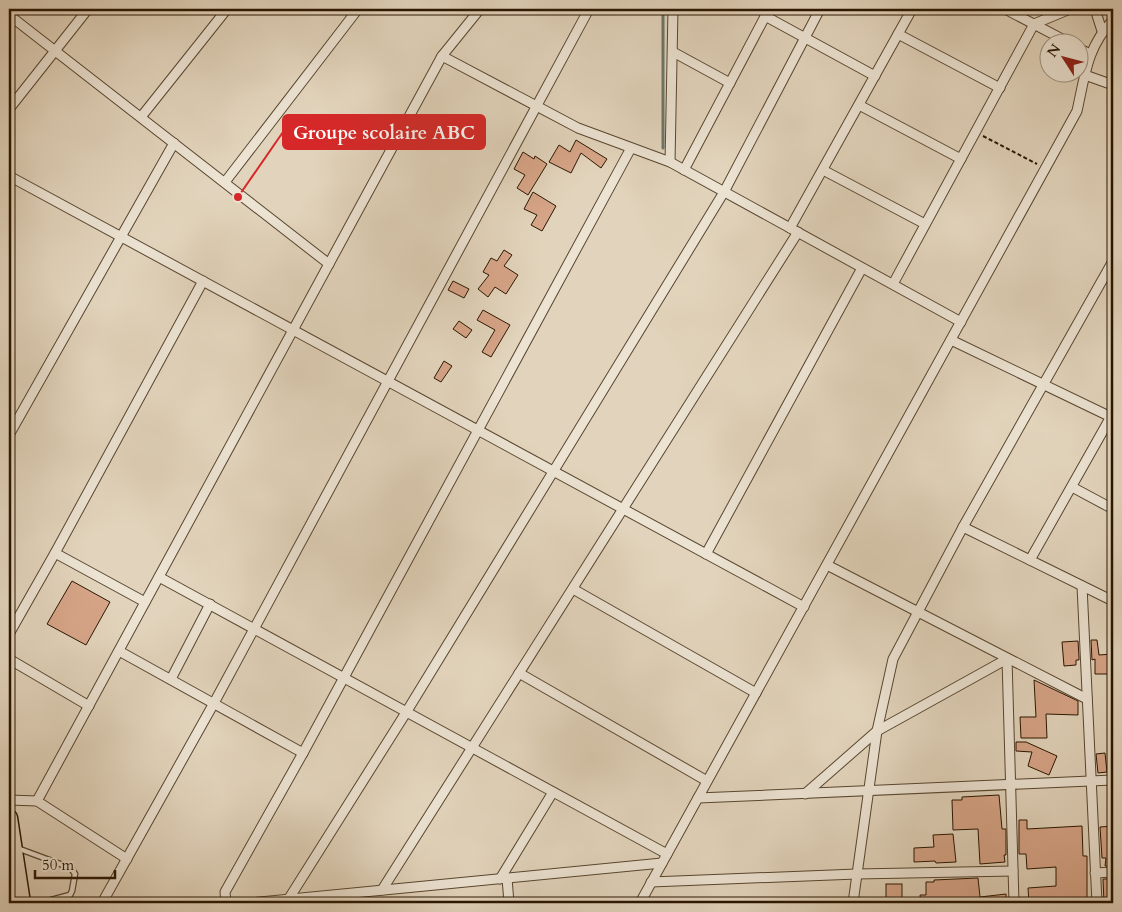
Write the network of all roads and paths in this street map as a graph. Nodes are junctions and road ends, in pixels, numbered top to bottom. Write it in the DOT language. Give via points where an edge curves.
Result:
graph roads {
  1 [pos="88,9"];
  2 [pos="226,9"];
  3 [pos="358,9"];
  4 [pos="480,9"];
  5 [pos="589,9"];
  6 [pos="820,9"];
  7 [pos="912,9"];
  8 [pos="1005,9"];
  9 [pos="1070,9"];
  10 [pos="1095,9"];
  11 [pos="675,11"];
  12 [pos="767,13"];
  13 [pos="9,15"];
  14 [pos="1113,20"];
  15 [pos="1034,24"];
  16 [pos="1102,31"];
  17 [pos="1049,32"];
  18 [pos="898,34"];
  19 [pos="805,38"];
  20 [pos="55,51"];
  21 [pos="673,52"];
  22 [pos="1090,54"];
  23 [pos="442,56"];
  24 [pos="875,76"];
  25 [pos="1090,77"];
  26 [pos="1083,82"];
  27 [pos="730,83"];
  28 [pos="1113,85"];
  29 [pos="1000,88"];
  30 [pos="859,104"];
  31 [pos="537,108"];
  32 [pos="9,109"];
  33 [pos="141,117"];
  34 [pos="976,132"];
  35 [pos="174,143"];
  36 [pos="631,148"];
  37 [pos="961,159"];
  38 [pos="670,162"];
  39 [pos="1045,168"];
  40 [pos="684,170"];
  41 [pos="823,170"];
  42 [pos="9,176"];
  43 [pos="225,182"];
  44 [pos="724,192"];
  45 [pos="925,224"];
  46 [pos="794,230"];
  47 [pos="122,237"];
  48 [pos="1113,261"];
  49 [pos="329,264"];
  50 [pos="862,268"];
  51 [pos="203,281"];
  52 [pos="893,284"];
  53 [pos="961,322"];
  54 [pos="293,330"];
  55 [pos="951,340"];
  56 [pos="388,382"];
  57 [pos="1043,384"];
  58 [pos="1113,416"];
  59 [pos="478,430"];
  60 [pos="9,436"];
  61 [pos="554,471"];
  62 [pos="1072,487"];
  63 [pos="624,508"];
  64 [pos="1113,509"];
  65 [pos="963,527"];
  66 [pos="56,553"];
  67 [pos="706,554"];
  68 [pos="1030,560"];
  69 [pos="826,565"];
  70 [pos="159,577"];
  71 [pos="1082,586"];
  72 [pos="573,589"];
  73 [pos="1113,601"];
  74 [pos="146,602"];
  75 [pos="210,604"];
  76 [pos="804,606"];
  77 [pos="918,612"];
  78 [pos="254,629"];
  79 [pos="9,634"];
  80 [pos="119,650"];
  81 [pos="9,659"];
  82 [pos="1007,659"];
  83 [pos="519,674"];
  84 [pos="344,678"];
  85 [pos="170,679"];
  86 [pos="756,693"];
  87 [pos="1086,700"];
  88 [pos="214,704"];
  89 [pos="89,706"];
  90 [pos="407,712"];
  91 [pos="877,731"];
  92 [pos="472,748"];
  93 [pos="303,753"];
  94 [pos="1113,780"];
  95 [pos="707,781"];
  96 [pos="1091,781"];
  97 [pos="1010,785"];
  98 [pos="869,790"];
  99 [pos="554,792"];
  100 [pos="805,794"];
  101 [pos="698,798"];
  102 [pos="9,800"];
  103 [pos="37,801"];
  104 [pos="9,818"];
  105 [pos="13,847"];
  106 [pos="665,858"];
  107 [pos="127,859"];
  108 [pos="1013,871"];
  109 [pos="1113,872"];
  110 [pos="1095,873"];
  111 [pos="857,874"];
  112 [pos="503,879"];
  113 [pos="651,882"];
  114 [pos="9,885"];
  115 [pos="382,890"];
  116 [pos="288,900"];
  117 [pos="12,903"];
  118 [pos="22,903"];
  119 [pos="40,903"];
  120 [pos="102,903"];
  121 [pos="226,903"];
  122 [pos="250,903"];
  123 [pos="509,903"];
  124 [pos="640,903"];
  125 [pos="853,903"];
  126 [pos="1014,903"];
  127 [pos="1097,903"];
  1 -- 20 [label="street"];
  2 -- 33 [label="street"];
  3 -- 43 [label="street"];
  4 -- 23 [label="street"];
  5 -- 31 [label="street"];
  6 -- 19 [label="street"];
  7 -- 18 [label="street"];
  8 -- 15 [label="street"];
  9 -- 15 [label="street"];
  10 -- 16 [label="street"];
  11 -- 21 [label="street"];
  12 -- 19 [label="street"];
  12 -- 27 [label="street"];
  13 -- 20 [label="street"];
  14 -- 16 [label="street"];
  15 -- 17 [label="street"];
  15 -- 29 [label="street"];
  16 -- 22 [label="street"];
  18 -- 24 [label="street"];
  18 -- 29 [label="street"];
  19 -- 24 [label="street"];
  19 -- 44 [label="street"];
  20 -- 32 [label="street"];
  20 -- 33 [label="street"];
  21 -- 27 [label="street"];
  21 -- 38 [label="street"];
  23 -- 31 [label="street"];
  23 -- 49 [label="street"];
  24 -- 30 [label="street"];
  25 -- 28 [label="street"];
  26 -- 39 [label="street" via="1077,111"];
  27 -- 40 [label="street"];
  29 -- 34 [label="street"];
  30 -- 37 [label="street"];
  30 -- 41 [label="street"];
  31 -- 36 [label="street"];
  31 -- 56 [label="street"];
  33 -- 35 [label="street"];
  34 -- 37 [label="street"];
  34 -- 39 [label="path"];
  35 -- 43 [label="street"];
  35 -- 47 [label="street"];
  36 -- 38 [label="street"];
  36 -- 59 [label="street"];
  37 -- 45 [label="street"];
  38 -- 40 [label="street"];
  39 -- 53 [label="street"];
  40 -- 44 [label="street"];
  41 -- 45 [label="street"];
  41 -- 46 [label="street"];
  42 -- 47 [label="street"];
  43 -- 49 [label="street"];
  44 -- 46 [label="street"];
  44 -- 61 [label="street"];
  45 -- 52 [label="street"];
  46 -- 50 [label="street"];
  46 -- 63 [label="street"];
  47 -- 51 [label="street"];
  47 -- 60 [label="street"];
  48 -- 57 [label="street"];
  49 -- 54 [label="street"];
  50 -- 52 [label="street"];
  50 -- 67 [label="street"];
  51 -- 54 [label="street"];
  51 -- 66 [label="street"];
  52 -- 53 [label="street"];
  53 -- 55 [label="street"];
  54 -- 56 [label="street"];
  54 -- 70 [label="street"];
  55 -- 57 [label="street"];
  55 -- 69 [label="street"];
  56 -- 59 [label="street"];
  56 -- 78 [label="street"];
  57 -- 58 [label="street"];
  57 -- 65 [label="street"];
  58 -- 62 [label="street"];
  59 -- 61 [label="street"];
  59 -- 84 [label="street"];
  61 -- 63 [label="street"];
  61 -- 90 [label="street"];
  62 -- 64 [label="street"];
  62 -- 68 [label="street"];
  63 -- 67 [label="street"];
  63 -- 72 [label="street"];
  65 -- 68 [label="street"];
  65 -- 77 [label="street"];
  66 -- 74 [label="street"];
  66 -- 79 [label="street"];
  67 -- 76 [label="street"];
  68 -- 71 [label="street"];
  69 -- 76 [label="street"];
  69 -- 77 [label="street"];
  70 -- 74 [label="street"];
  70 -- 75 [label="street"];
  71 -- 73 [label="street"];
  71 -- 87 [label="street"];
  72 -- 83 [label="street"];
  72 -- 86 [label="street"];
  74 -- 80 [label="street"];
  75 -- 78 [label="street"];
  75 -- 85 [label="street"];
  76 -- 86 [label="street"];
  77 -- 82 [label="street"];
  77 -- 91 [label="street" via="893,659"];
  78 -- 84 [label="street"];
  78 -- 88 [label="street"];
  80 -- 85 [label="street"];
  80 -- 89 [label="street"];
  81 -- 89 [label="street"];
  82 -- 87 [label="street"];
  82 -- 91 [label="street"];
  82 -- 97 [label="street"];
  83 -- 92 [label="street"];
  83 -- 95 [label="street"];
  84 -- 90 [label="street"];
  84 -- 93 [label="street"];
  85 -- 88 [label="street"];
  86 -- 95 [label="street"];
  87 -- 96 [label="street"];
  88 -- 93 [label="street"];
  88 -- 107 [label="street"];
  89 -- 103 [label="street"];
  90 -- 92 [label="street"];
  90 -- 116 [label="street"];
  91 -- 98 [label="street"];
  91 -- 100 [label="street"];
  92 -- 99 [label="street"];
  92 -- 115 [label="street"];
  93 -- 121 [label="street" via="225,892"];
  94 -- 96 [label="street"];
  95 -- 101 [label="street"];
  96 -- 97 [label="street"];
  96 -- 110 [label="street"];
  97 -- 98 [label="street"];
  97 -- 108 [label="street"];
  98 -- 100 [label="street"];
  98 -- 111 [label="street"];
  99 -- 106 [label="street"];
  99 -- 112 [label="street"];
  100 -- 101 [label="street"];
  101 -- 106 [label="street"];
  102 -- 103 [label="street"];
  103 -- 107 [label="street"];
  104 -- 105 [label="highway"];
  105 -- 118 [label="highway"];
  105 -- 119 [label="lane" via="71,868 76,874 70,894"];
  106 -- 112 [label="street"];
  106 -- 113 [label="street"];
  107 -- 120 [label="street"];
  108 -- 111 [label="street"];
  108 -- 126 [label="street"];
  109 -- 110 [label="street"];
  110 -- 127 [label="street"];
  111 -- 113 [label="street"];
  111 -- 125 [label="street"];
  112 -- 115 [label="street"];
  112 -- 123 [label="street"];
  113 -- 124 [label="street"];
  114 -- 117 [label="highway"];
  115 -- 116 [label="street"];
  116 -- 122 [label="street"];
}
